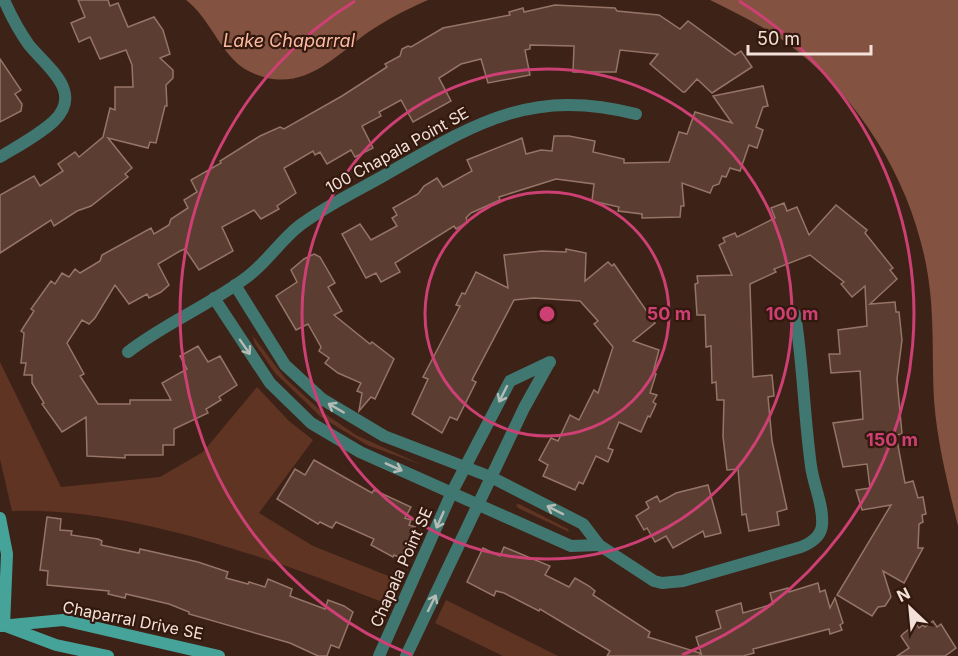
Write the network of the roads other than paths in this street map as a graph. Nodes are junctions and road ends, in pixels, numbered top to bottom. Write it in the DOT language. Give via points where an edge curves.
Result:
graph roads {
  1 [pos="4,0"];
  2 [pos="636,114"];
  3 [pos="0,157"];
  4 [pos="236,285"];
  5 [pos="214,298"];
  6 [pos="795,314"];
  7 [pos="128,352"];
  8 [pos="465,467"];
  9 [pos="491,477"];
  10 [pos="452,492"];
  11 [pos="479,503"];
  12 [pos="0,518"];
  13 [pos="600,545"];
  14 [pos="2,626"];
  15 [pos="108,656"];
  16 [pos="219,656"];
  17 [pos="379,656"];
  18 [pos="406,656"];
  1 -- 3 [label="street" via="27,42 60,79 66,100 53,122"];
  2 -- 4 [label="street, 100 Chapala Point SE" via="593,105 557,104 509,112 472,125 309,219"];
  4 -- 5 [label="street, 100 Chapala Point SE"];
  8 -- 4 [label="street, one-way" via="384,436 322,399 285,365"];
  5 -- 7 [label="street, 100 Chapala Point SE"];
  5 -- 10 [label="street, one-way" via="270,383 311,423 360,452"];
  6 -- 13 [label="street" via="812,478 822,519 818,536 801,547 673,583 654,581"];
  8 -- 9 [label="street"];
  9 -- 8 [label="street, Chapala Point SE, one-way" via="550,362 510,381"];
  8 -- 10 [label="street, Chapala Point SE"];
  9 -- 11 [label="street"];
  13 -- 9 [label="street, one-way" via="583,524"];
  10 -- 11 [label="street"];
  10 -- 17 [label="street, Chapala Point SE, one-way"];
  11 -- 13 [label="street" via="571,546"];
  18 -- 11 [label="street, one-way"];
  12 -- 14 [label="street" via="7,554"];
  14 -- 15 [label="street" via="56,645"];
  14 -- 16 [label="street, Chaparral Drive SE" via="63,620"];
}
